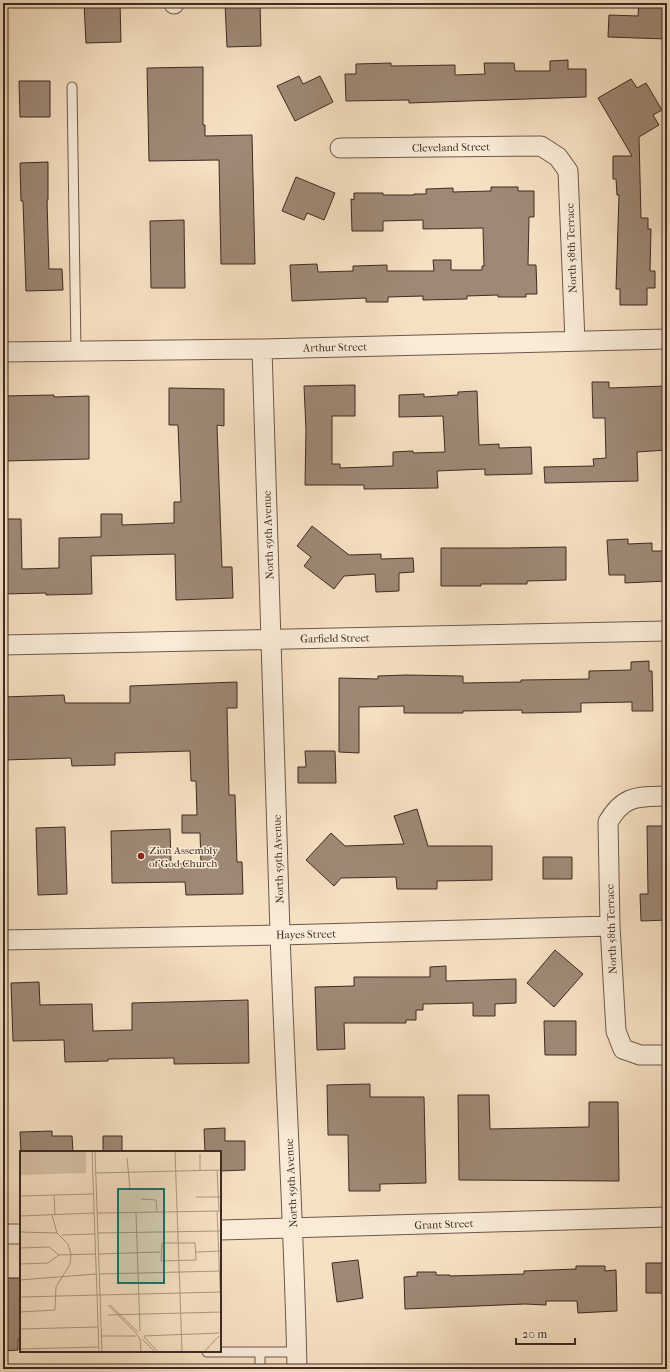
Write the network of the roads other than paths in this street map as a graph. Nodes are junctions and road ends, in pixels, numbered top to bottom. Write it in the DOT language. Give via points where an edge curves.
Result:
graph roads {
  1 [pos="72,87"];
  2 [pos="340,148"];
  3 [pos="558,157"];
  4 [pos="667,339"];
  5 [pos="575,341"];
  6 [pos="262,349"];
  7 [pos="76,351"];
  8 [pos="3,352"];
  9 [pos="667,631"];
  10 [pos="272,640"];
  11 [pos="3,645"];
  12 [pos="667,796"];
  13 [pos="610,926"];
  14 [pos="280,935"];
  15 [pos="3,940"];
  16 [pos="667,1055"];
  17 [pos="667,1218"];
  18 [pos="293,1228"];
  19 [pos="221,1230"];
  20 [pos="3,1234"];
  21 [pos="20,1234"];
  22 [pos="207,1352"];
  23 [pos="260,1352"];
  24 [pos="297,1360"];
  25 [pos="260,1369"];
  1 -- 7 [label="lane"];
  2 -- 3 [label="street, Cleveland Street" via="541,146"];
  3 -- 5 [label="street, North 58th Terrace" via="568,171"];
  4 -- 5 [label="street, Arthur Street"];
  5 -- 6 [label="street, Arthur Street"];
  6 -- 7 [label="street, Arthur Street"];
  6 -- 10 [label="street, North 59th Avenue"];
  7 -- 8 [label="street, Arthur Street"];
  9 -- 10 [label="street, Garfield Street"];
  10 -- 11 [label="street, Garfield Street"];
  10 -- 14 [label="street, North 59th Avenue"];
  12 -- 13 [label="street, North 58th Terrace" via="634,797 615,809 608,822"];
  13 -- 14 [label="street, Hayes Street"];
  13 -- 16 [label="street, North 58th Terrace" via="616,1031 623,1049 640,1055"];
  14 -- 15 [label="street, Hayes Street"];
  14 -- 18 [label="street, North 59th Avenue"];
  17 -- 18 [label="street, Grant Street"];
  18 -- 19 [label="street, Grant Street"];
  18 -- 24 [label="street, North 59th Avenue"];
  20 -- 21 [label="street"];
  22 -- 23 [label="lane"];
  23 -- 24 [label="lane"];
  23 -- 25 [label="lane"];
}
